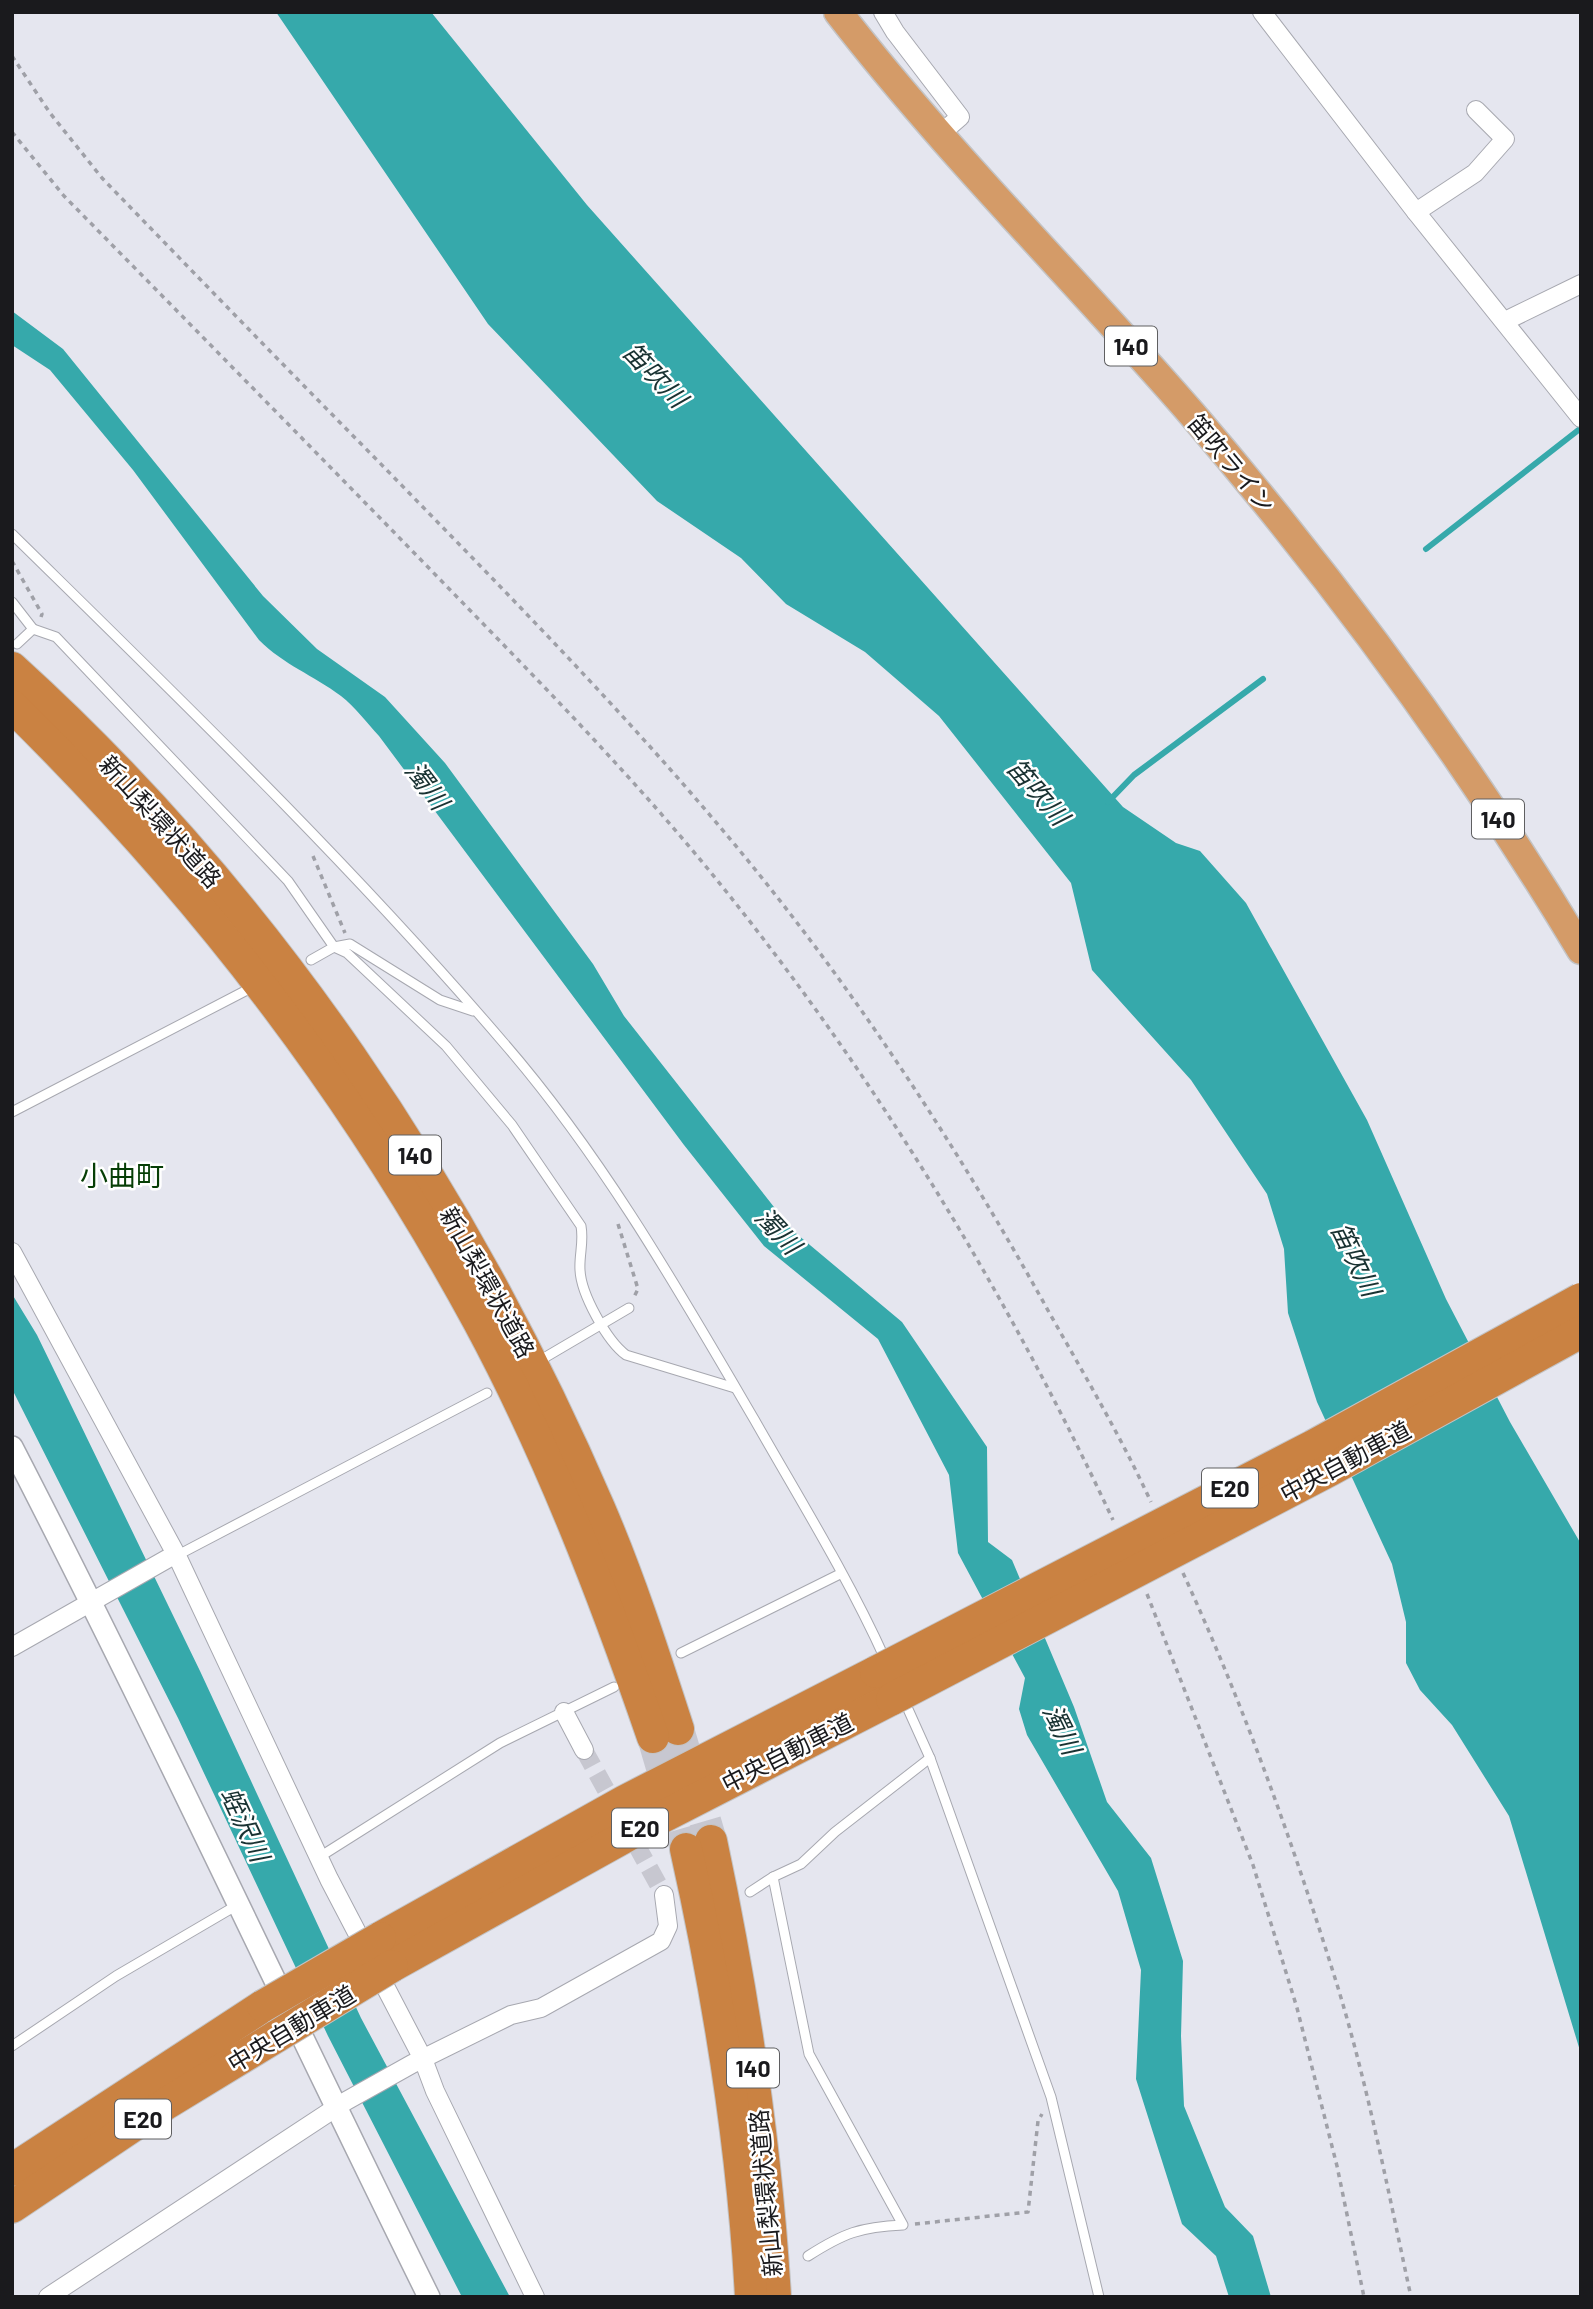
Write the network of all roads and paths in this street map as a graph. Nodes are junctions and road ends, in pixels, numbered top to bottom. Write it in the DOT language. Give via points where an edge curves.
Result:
graph roads {
  1 [pos="838,12"];
  2 [pos="883,12"];
  3 [pos="1262,12"];
  4 [pos="12,56"];
  5 [pos="1476,110"];
  6 [pos="12,132"];
  7 [pos="938,136"];
  8 [pos="1416,212"];
  9 [pos="1581,284"];
  10 [pos="1505,321"];
  11 [pos="1577,413"];
  12 [pos="12,534"];
  13 [pos="12,561"];
  14 [pos="12,602"];
  15 [pos="33,629"];
  16 [pos="15,656"];
  17 [pos="12,706"];
  18 [pos="301,821"];
  19 [pos="350,944"];
  20 [pos="334,947"];
  21 [pos="1581,950"];
  22 [pos="311,960"];
  23 [pos="247,990"];
  24 [pos="476,1012"];
  25 [pos="12,1112"];
  26 [pos="615,1192"];
  27 [pos="12,1252"];
  28 [pos="1581,1299"];
  29 [pos="629,1308"];
  30 [pos="600,1325"];
  31 [pos="1581,1332"];
  32 [pos="544,1358"];
  33 [pos="735,1388"];
  34 [pos="487,1393"];
  35 [pos="12,1447"];
  36 [pos="1153,1506"];
  37 [pos="1117,1530"];
  38 [pos="172,1557"];
  39 [pos="1181,1568"];
  40 [pos="840,1574"];
  41 [pos="1145,1590"];
  42 [pos="96,1597"];
  43 [pos="12,1647"];
  44 [pos="681,1653"];
  45 [pos="889,1681"];
  46 [pos="614,1687"];
  47 [pos="564,1712"];
  48 [pos="584,1750"];
  49 [pos="930,1758"];
  50 [pos="321,1856"];
  51 [pos="773,1877"];
  52 [pos="750,1892"];
  53 [pos="664,1895"];
  54 [pos="240,1903"];
  55 [pos="386,1952"];
  56 [pos="12,2046"];
  57 [pos="417,2061"];
  58 [pos="1051,2097"];
  59 [pos="340,2104"];
  60 [pos="12,2170"];
  61 [pos="12,2207"];
  62 [pos="903,2225"];
  63 [pos="808,2256"];
  64 [pos="48,2297"];
  65 [pos="429,2297"];
  66 [pos="535,2297"];
  67 [pos="751,2297"];
  68 [pos="775,2297"];
  69 [pos="1099,2297"];
  70 [pos="1364,2297"];
  71 [pos="1411,2297"];
  1 -- 7 [label="highway, 笛吹ライン / 140"];
  2 -- 7 [label="street" via="960,117"];
  3 -- 8 [label="street"];
  4 -- 36 [label="path" via="102,178 608,700 745,858 923,1097 1032,1282"];
  5 -- 8 [label="street" via="1505,139 1475,173"];
  6 -- 37 [label="path" via="64,196 513,654 637,787 765,942 884,1108 983,1269"];
  7 -- 21 [label="highway, 笛吹ライン / 140" via="1189,412 1341,596 1475,784"];
  8 -- 10 [label="street"];
  9 -- 10 [label="street"];
  10 -- 11 [label="street"];
  12 -- 18 [label="lane"];
  13 -- 15 [label="path" via="42,614"];
  14 -- 15 [label="lane"];
  15 -- 16 [label="lane"];
  15 -- 20 [label="lane" via="57,637 288,881"];
  16 -- 17 [label="highway, 新山梨環状道路 / 140" via="261,936 400,1131 509,1316 600,1511 666,1733 480,1323 366,1133 310,1048 167,868 87,779"];
  18 -- 19 [label="path"];
  18 -- 24 [label="lane"];
  19 -- 20 [label="lane"];
  19 -- 24 [label="lane" via="440,1000"];
  20 -- 22 [label="lane"];
  20 -- 30 [label="lane" via="347,953 446,1046 512,1125 581,1226 580,1272"];
  23 -- 25 [label="lane"];
  24 -- 26 [label="lane" via="564,1118"];
  26 -- 29 [label="path" via="613,1206 638,1289"];
  26 -- 33 [label="lane"];
  27 -- 38 [label="street"];
  28 -- 45 [label="highway, 中央自動車道 / E20, bridge"];
  29 -- 30 [label="lane"];
  30 -- 32 [label="lane"];
  30 -- 33 [label="lane" via="613,1346 626,1355"];
  31 -- 45 [label="highway, 中央自動車道 / E20, bridge" via="1330,1471"];
  33 -- 40 [label="lane"];
  34 -- 38 [label="lane"];
  35 -- 42 [label="street"];
  38 -- 42 [label="street"];
  38 -- 50 [label="street"];
  39 -- 71 [label="path" via="1221,1654 1339,1993 1381,2153"];
  40 -- 44 [label="lane"];
  40 -- 45 [label="lane"];
  41 -- 70 [label="path" via="1257,1878 1297,2007"];
  42 -- 43 [label="street"];
  42 -- 54 [label="street" via="186,1798"];
  45 -- 49 [label="lane"];
  45 -- 55 [label="highway, 中央自動車道 / E20" via="639,1829"];
  46 -- 47 [label="lane"];
  47 -- 48 [label="street"];
  47 -- 50 [label="lane" via="500,1743"];
  49 -- 51 [label="lane" via="801,1864"];
  49 -- 58 [label="lane"];
  50 -- 57 [label="street"];
  51 -- 52 [label="lane"];
  51 -- 62 [label="lane" via="809,2053"];
  53 -- 57 [label="street" via="673,1926 661,1941 541,2008 511,2015"];
  54 -- 56 [label="lane" via="116,1976"];
  54 -- 59 [label="street"];
  55 -- 60 [label="highway, 中央自動車道 / E20, bridge" via="263,2006"];
  55 -- 61 [label="highway, 中央自動車道 / E20, bridge" via="277,2036"];
  57 -- 59 [label="street"];
  57 -- 66 [label="street"];
  58 -- 62 [label="path" via="1038,2120 1027,2212"];
  58 -- 69 [label="lane"];
  59 -- 64 [label="street"];
  59 -- 65 [label="street"];
  62 -- 63 [label="lane" via="867,2226"];
  67 -- 68 [label="highway, 新山梨環状道路 / 140" via="740,2150 698,1845 750,2041"];
}
